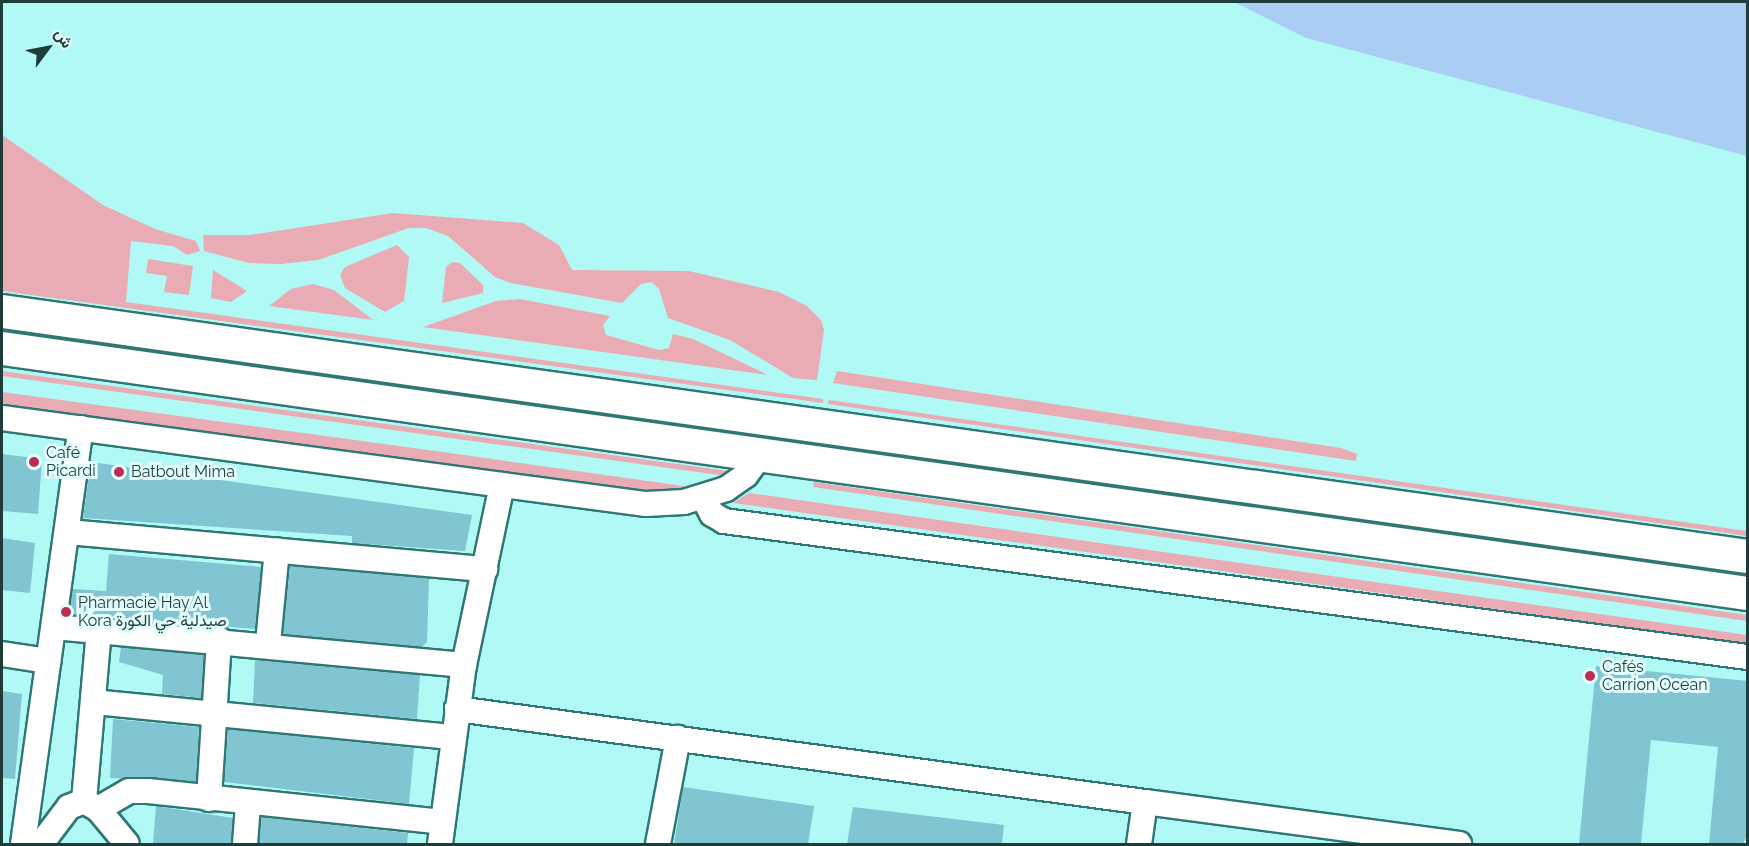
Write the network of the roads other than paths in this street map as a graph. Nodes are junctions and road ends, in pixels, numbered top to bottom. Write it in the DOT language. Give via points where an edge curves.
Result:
graph roads {
  1 [pos="2,311"];
  2 [pos="2,348"];
  3 [pos="2,418"];
  4 [pos="81,428"];
  5 [pos="762,453"];
  6 [pos="502,485"];
  7 [pos="703,497"];
  8 [pos="68,532"];
  9 [pos="277,550"];
  10 [pos="1748,556"];
  11 [pos="485,570"];
  12 [pos="1748,593"];
  13 [pos="54,627"];
  14 [pos="99,631"];
  15 [pos="219,639"];
  16 [pos="268,643"];
  17 [pos="2,654"];
  18 [pos="1748,657"];
  19 [pos="48,661"];
  20 [pos="464,665"];
  21 [pos="94,702"];
  22 [pos="457,709"];
  23 [pos="215,715"];
  24 [pos="452,737"];
  25 [pos="678,738"];
  26 [pos="209,799"];
  27 [pos="1146,802"];
  28 [pos="248,804"];
  29 [pos="91,805"];
  30 [pos="441,833"];
  31 [pos="23,844"];
  32 [pos="41,844"];
  33 [pos="127,844"];
  34 [pos="245,844"];
  35 [pos="658,844"];
  36 [pos="1139,844"];
  37 [pos="1459,844"];
  1 -- 10 [label="main road"];
  2 -- 5 [label="main road"];
  3 -- 4 [label="street"];
  4 -- 6 [label="street"];
  4 -- 8 [label="street"];
  5 -- 7 [label="street" via="736,483"];
  5 -- 12 [label="main road"];
  6 -- 7 [label="street" via="646,504"];
  6 -- 11 [label="street"];
  7 -- 18 [label="street" via="712,514 724,521"];
  8 -- 9 [label="street"];
  8 -- 13 [label="street"];
  9 -- 11 [label="street"];
  9 -- 16 [label="street"];
  11 -- 20 [label="street"];
  13 -- 14 [label="street"];
  13 -- 19 [label="street"];
  14 -- 15 [label="street"];
  14 -- 21 [label="street"];
  15 -- 16 [label="street"];
  15 -- 23 [label="street"];
  16 -- 20 [label="street"];
  17 -- 19 [label="street"];
  19 -- 31 [label="street"];
  20 -- 22 [label="street"];
  21 -- 23 [label="street"];
  21 -- 29 [label="street"];
  22 -- 24 [label="street"];
  22 -- 25 [label="street"];
  23 -- 24 [label="street"];
  23 -- 26 [label="street"];
  24 -- 30 [label="street"];
  25 -- 27 [label="street"];
  25 -- 35 [label="street"];
  26 -- 28 [label="street"];
  26 -- 29 [label="street" via="129,791"];
  27 -- 36 [label="street"];
  27 -- 37 [label="street"];
  28 -- 30 [label="street"];
  28 -- 34 [label="street"];
  29 -- 32 [label="street" via="69,807"];
  29 -- 33 [label="street"];
}
